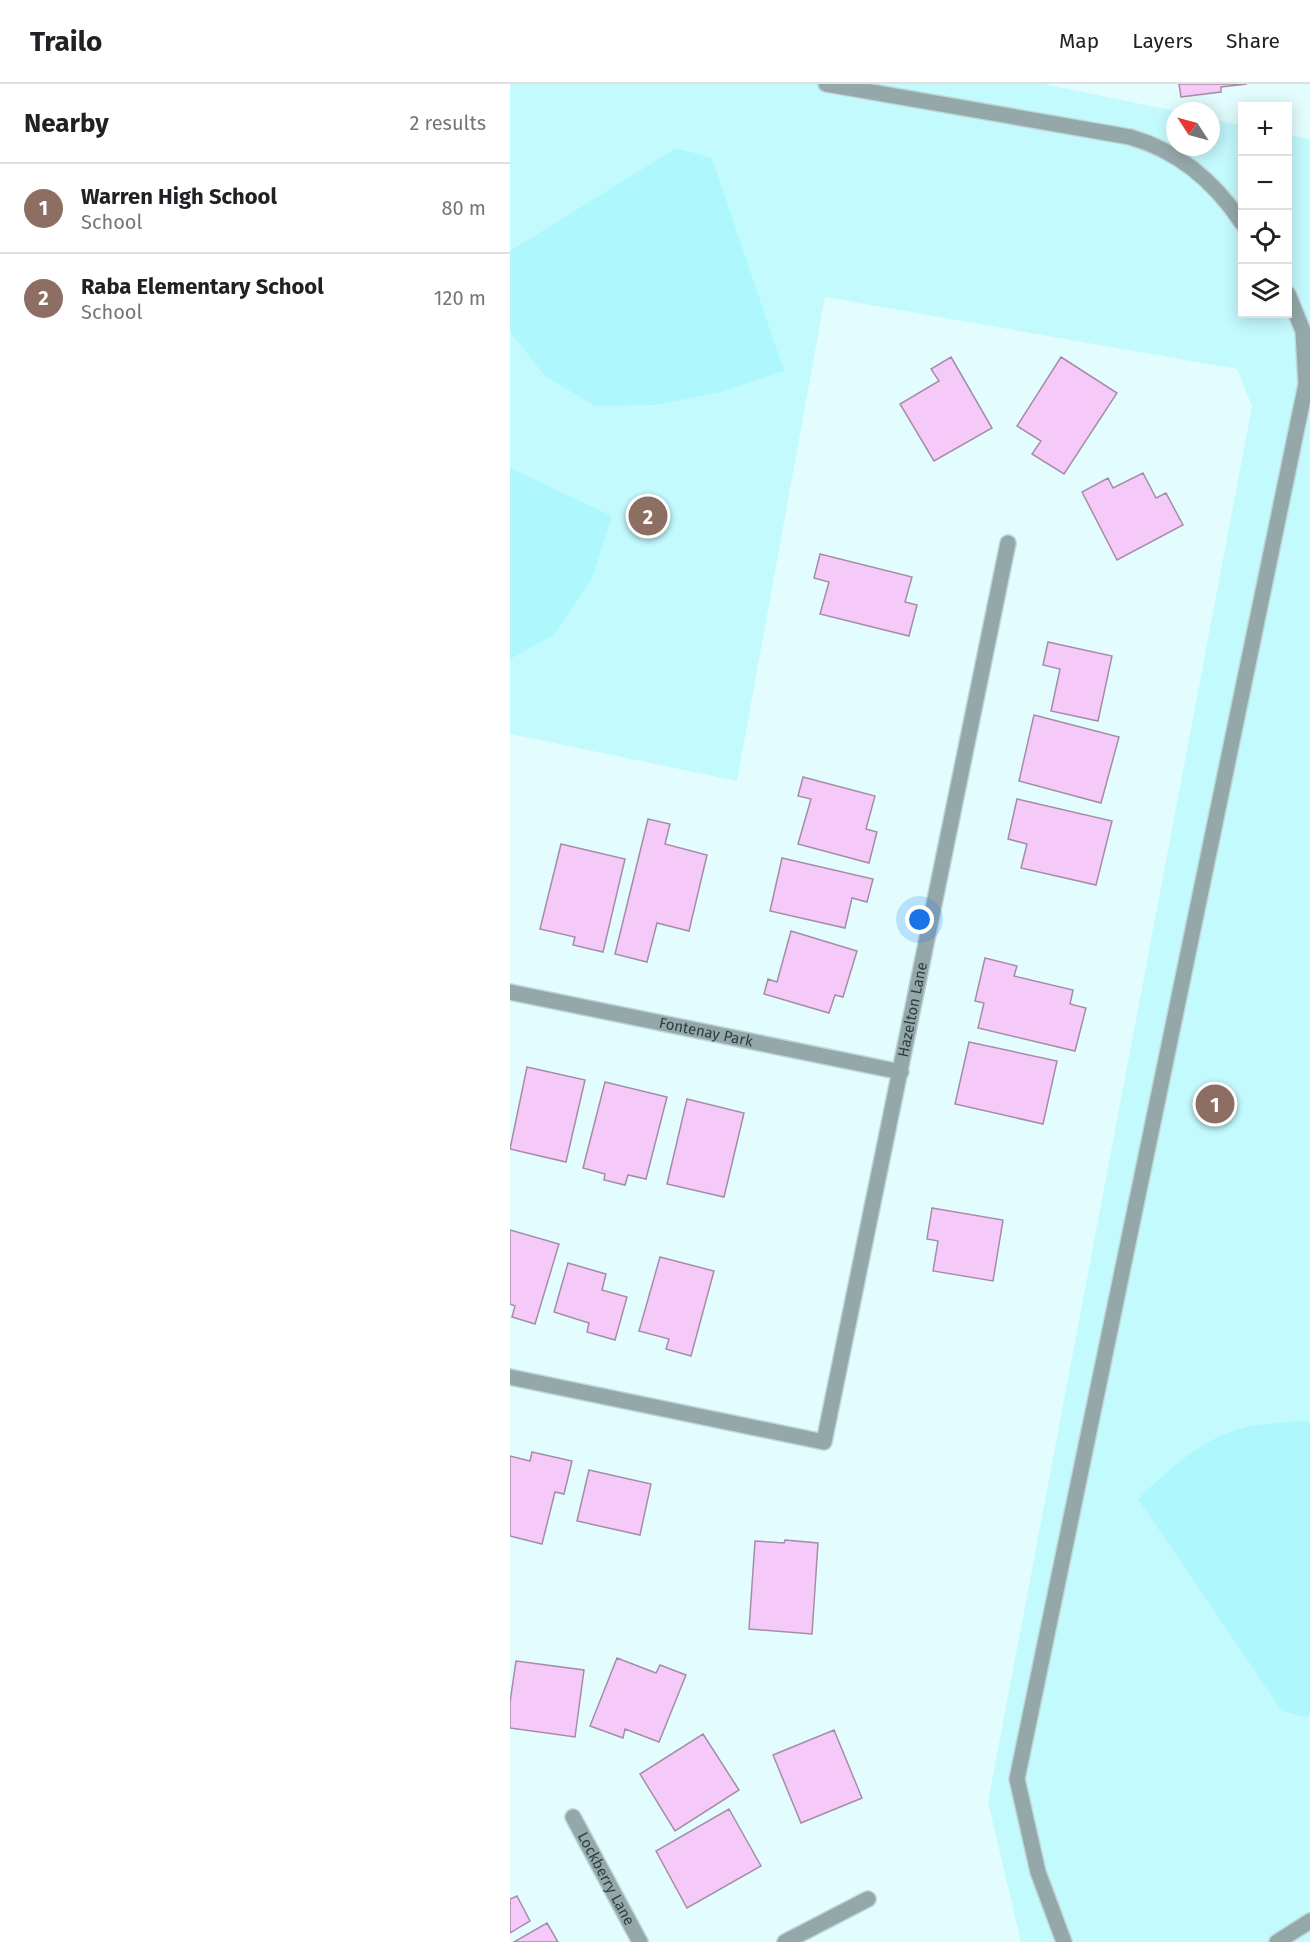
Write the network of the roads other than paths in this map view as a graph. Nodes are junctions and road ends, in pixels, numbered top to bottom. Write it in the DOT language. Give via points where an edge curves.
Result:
graph roads {
  1 [pos="826,84"];
  2 [pos="1238,218"];
  3 [pos="1292,305"];
  4 [pos="1008,543"];
  5 [pos="510,992"];
  6 [pos="901,1072"];
  7 [pos="510,1377"];
  8 [pos="573,1816"];
  9 [pos="868,1899"];
  10 [pos="1310,1922"];
  11 [pos="640,1942"];
  12 [pos="785,1942"];
  13 [pos="1064,1942"];
  14 [pos="1277,1942"];
  1 -- 2 [label="street" via="1159,145 1217,189"];
  3 -- 13 [label="street" via="1304,331 1306,384 1017,1779 1038,1872"];
  4 -- 6 [label="street, Hazelton Lane"];
  5 -- 6 [label="street, Fontenay Park"];
  6 -- 7 [label="street, Hazelton Lane" via="824,1442"];
  8 -- 11 [label="street, Lockberry Lane"];
  9 -- 12 [label="street"];
  10 -- 14 [label="street"];
}
